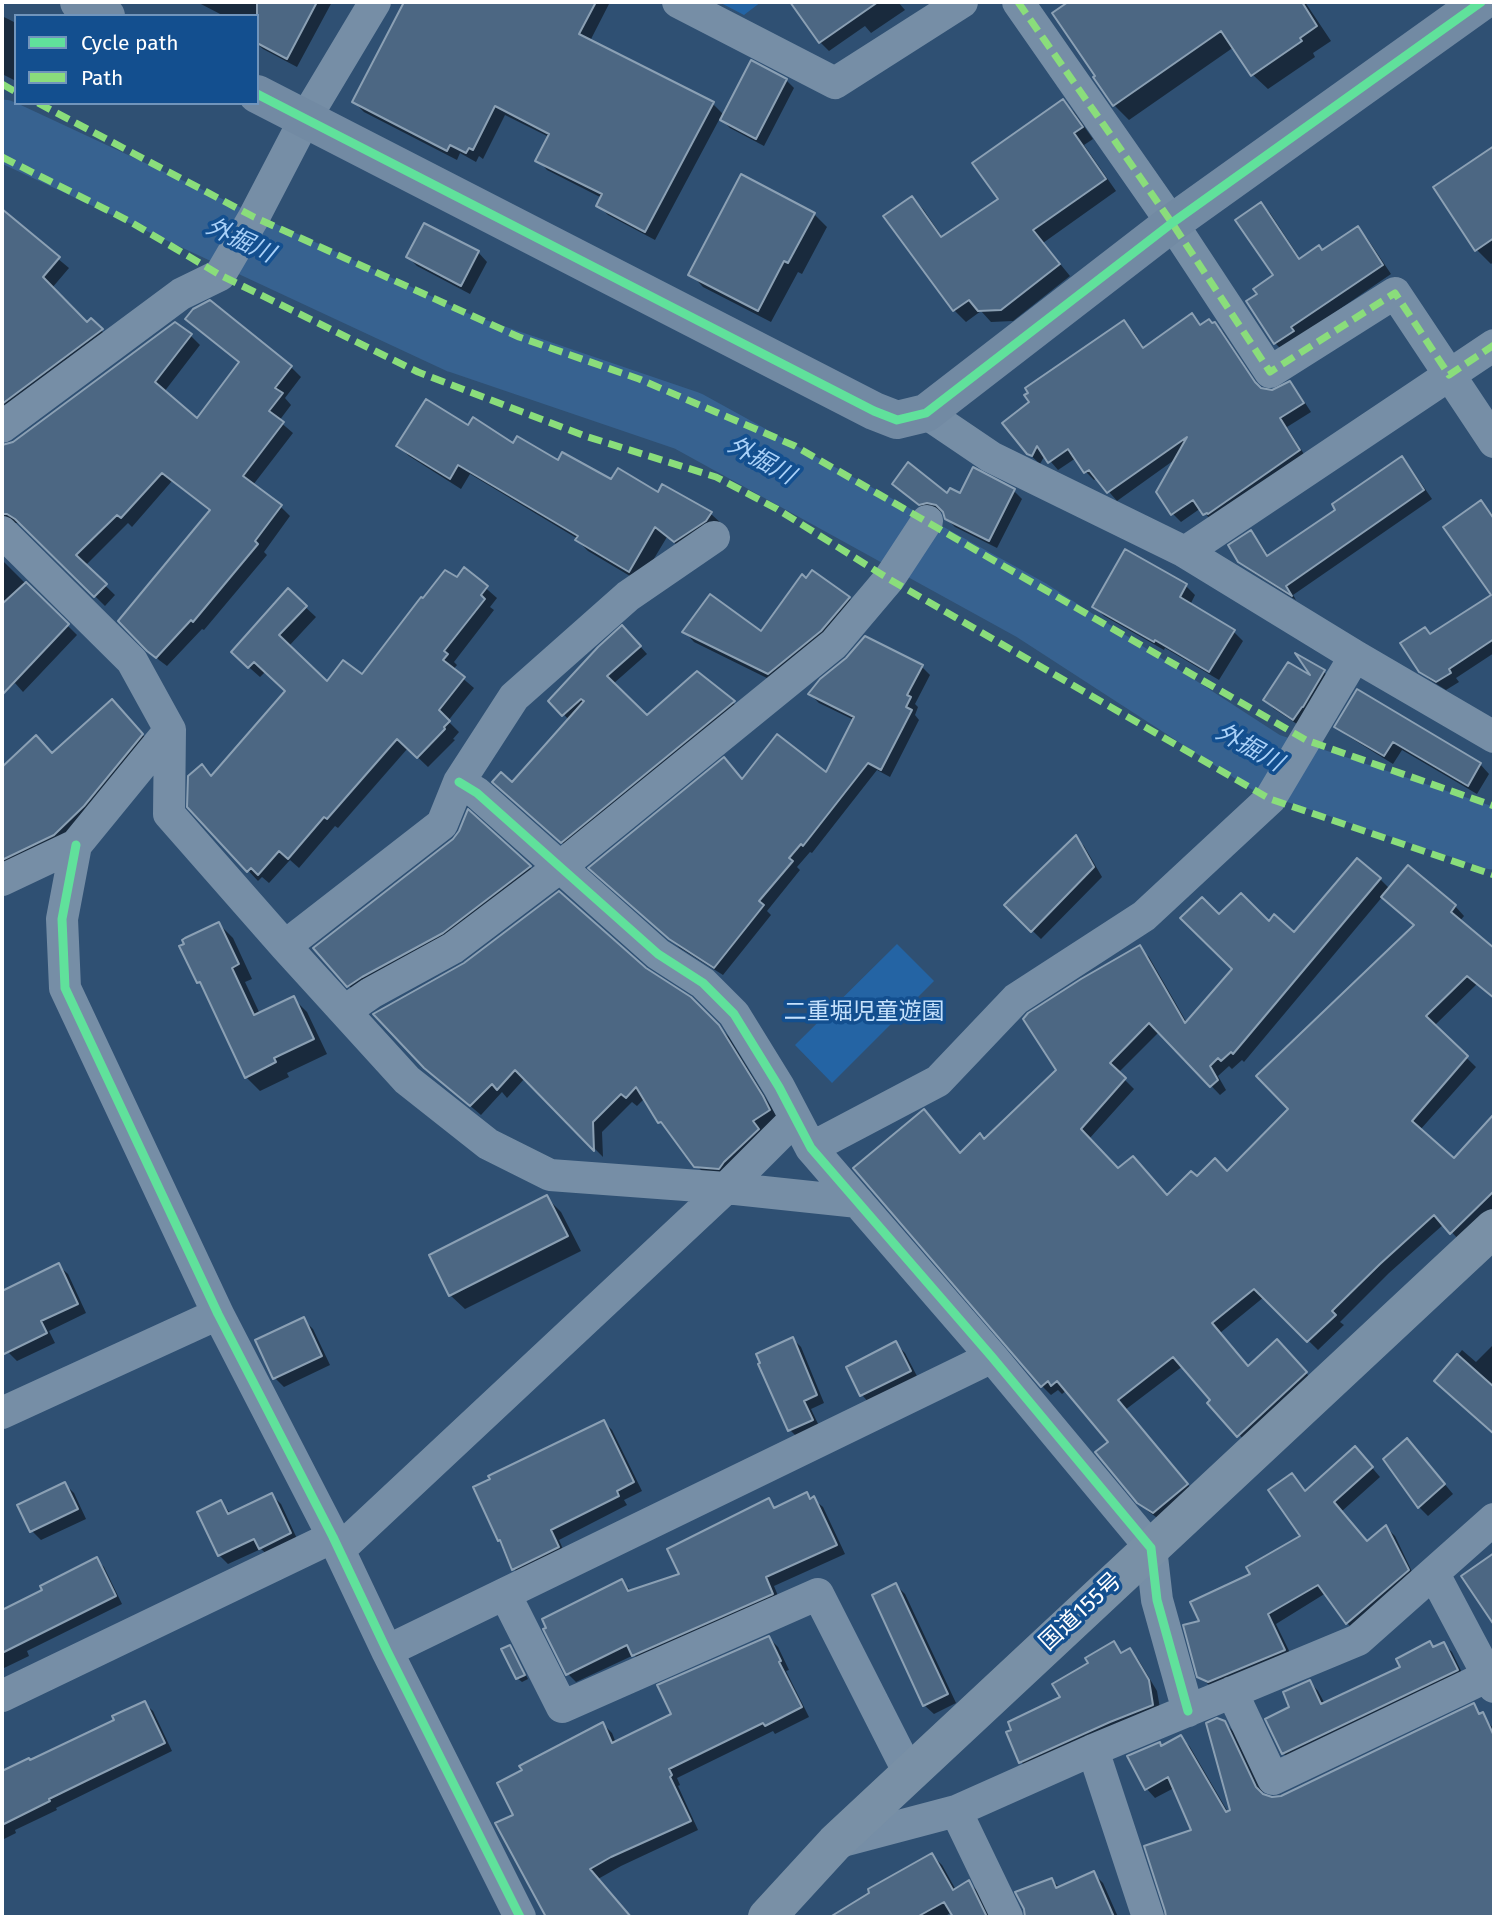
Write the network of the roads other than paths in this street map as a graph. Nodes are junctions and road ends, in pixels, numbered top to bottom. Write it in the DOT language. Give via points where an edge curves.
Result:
graph roads {
  1 [pos="79,2"];
  2 [pos="374,2"];
  3 [pos="678,2"];
  4 [pos="962,2"];
  5 [pos="1018,2"];
  6 [pos="1481,2"];
  7 [pos="102,14"];
  8 [pos="259,95"];
  9 [pos="305,119"];
  10 [pos="1172,223"];
  11 [pos="1494,345"];
  12 [pos="1449,375"];
  13 [pos="926,414"];
  14 [pos="2,427"];
  15 [pos="1494,442"];
  16 [pos="927,520"];
  17 [pos="2,532"];
  18 [pos="714,537"];
  19 [pos="1185,552"];
  20 [pos="1355,656"];
  21 [pos="170,730"];
  22 [pos="1494,737"];
  23 [pos="459,782"];
  24 [pos="76,845"];
  25 [pos="560,867"];
  26 [pos="2,880"];
  27 [pos="285,946"];
  28 [pos="345,1011"];
  29 [pos="795,1119"];
  30 [pos="811,1149"];
  31 [pos="726,1188"];
  32 [pos="858,1202"];
  33 [pos="1494,1228"];
  34 [pos="218,1314"];
  35 [pos="992,1357"];
  36 [pos="2,1413"];
  37 [pos="1494,1519"];
  38 [pos="336,1544"];
  39 [pos="1151,1548"];
  40 [pos="1434,1574"];
  41 [pos="505,1594"];
  42 [pos="387,1651"];
  43 [pos="1491,1681"];
  44 [pos="1231,1692"];
  45 [pos="2,1696"];
  46 [pos="1188,1711"];
  47 [pos="1093,1749"];
  48 [pos="909,1773"];
  49 [pos="956,1811"];
  50 [pos="835,1843"];
  51 [pos="1145,1916"];
  52 [pos="520,1917"];
  53 [pos="767,1917"];
  54 [pos="1007,1917"];
  1 -- 7 [label="street"];
  2 -- 9 [label="street"];
  3 -- 4 [label="street" via="835,83"];
  5 -- 10 [label="street"];
  6 -- 10 [label="street"];
  8 -- 9 [label="street"];
  9 -- 13 [label="street" via="874,411 897,420"];
  9 -- 14 [label="street" via="220,275 181,294"];
  10 -- 12 [label="street" via="1269,372 1395,293"];
  10 -- 13 [label="street"];
  11 -- 12 [label="street"];
  12 -- 15 [label="street"];
  12 -- 19 [label="street"];
  13 -- 19 [label="street" via="991,457"];
  16 -- 25 [label="street" via="889,579 834,644"];
  17 -- 21 [label="street" via="132,661"];
  18 -- 23 [label="street" via="628,596 514,697"];
  19 -- 20 [label="street"];
  20 -- 22 [label="street"];
  20 -- 30 [label="street" via="1270,799 1144,916 1016,999 938,1081"];
  21 -- 24 [label="street"];
  21 -- 27 [label="street" via="169,814"];
  23 -- 25 [label="street"];
  23 -- 27 [label="street" via="442,824"];
  24 -- 26 [label="street"];
  24 -- 34 [label="street" via="62,919 65,988"];
  25 -- 28 [label="street" via="453,948"];
  25 -- 29 [label="street" via="658,954 703,983 734,1014"];
  27 -- 28 [label="street"];
  28 -- 31 [label="street" via="407,1080 488,1144 550,1175"];
  29 -- 30 [label="street"];
  29 -- 31 [label="street"];
  30 -- 32 [label="street"];
  31 -- 32 [label="street"];
  31 -- 38 [label="street"];
  32 -- 35 [label="street"];
  33 -- 39 [label="highway, 国道155号"];
  34 -- 36 [label="street"];
  34 -- 38 [label="street"];
  35 -- 39 [label="street"];
  35 -- 41 [label="street"];
  37 -- 40 [label="street"];
  38 -- 42 [label="street"];
  38 -- 45 [label="street"];
  39 -- 46 [label="street" via="1157,1600"];
  39 -- 48 [label="highway, 国道155号"];
  40 -- 43 [label="street"];
  40 -- 44 [label="street" via="1358,1640"];
  41 -- 42 [label="street"];
  41 -- 48 [label="street" via="562,1707 818,1594"];
  42 -- 52 [label="street"];
  43 -- 44 [label="street" via="1273,1779"];
  44 -- 46 [label="street"];
  46 -- 47 [label="street"];
  47 -- 49 [label="street"];
  47 -- 51 [label="street"];
  48 -- 50 [label="highway, 国道155号"];
  49 -- 50 [label="street"];
  49 -- 54 [label="street"];
  50 -- 53 [label="highway, 国道155号"];
}
